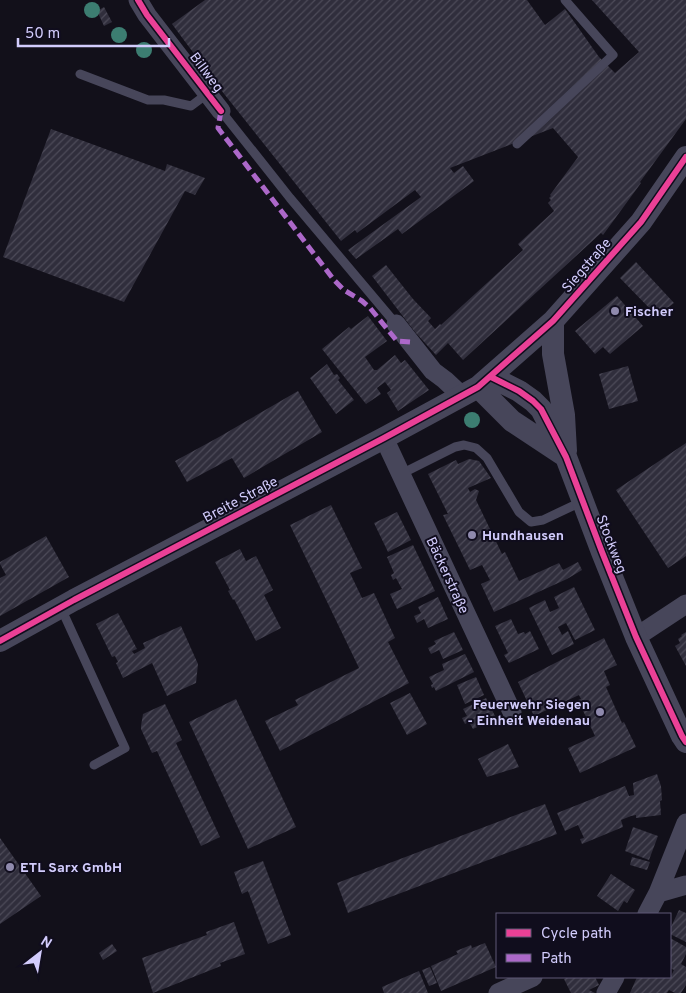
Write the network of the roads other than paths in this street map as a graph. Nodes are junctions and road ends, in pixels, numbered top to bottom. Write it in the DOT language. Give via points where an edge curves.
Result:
graph roads {
  1 [pos="138,0"];
  2 [pos="565,0"];
  3 [pos="80,74"];
  4 [pos="207,94"];
  5 [pos="221,111"];
  6 [pos="517,144"];
  7 [pos="686,157"];
  8 [pos="553,321"];
  9 [pos="396,324"];
  10 [pos="477,386"];
  11 [pos="384,438"];
  12 [pos="566,457"];
  13 [pos="401,474"];
  14 [pos="582,501"];
  15 [pos="686,604"];
  16 [pos="61,607"];
  17 [pos="636,637"];
  18 [pos="0,641"];
  19 [pos="512,712"];
  20 [pos="686,742"];
  21 [pos="94,765"];
  22 [pos="686,823"];
  23 [pos="686,885"];
  24 [pos="658,893"];
  25 [pos="648,913"];
  26 [pos="531,978"];
  27 [pos="614,978"];
  28 [pos="498,993"];
  29 [pos="606,993"];
  1 -- 4 [label="street, Billweg"];
  2 -- 6 [label="lane" via="613,55"];
  3 -- 4 [label="lane" via="148,100 190,106"];
  4 -- 5 [label="street, Billweg"];
  5 -- 9 [label="lane"];
  7 -- 8 [label="street, Siegstraße" via="641,222"];
  8 -- 10 [label="street, Siegstraße"];
  8 -- 12 [label="street, Stockweg" via="553,354 564,415"];
  9 -- 10 [label="street" via="433,371 446,380"];
  10 -- 11 [label="street, Breite Straße"];
  10 -- 12 [label="street" via="512,421"];
  11 -- 13 [label="street, Bäckerstraße"];
  11 -- 16 [label="street, Breite Straße"];
  12 -- 14 [label="street, Stockweg"];
  13 -- 14 [label="lane" via="464,445 476,448 487,458 519,512 531,522 543,520"];
  13 -- 19 [label="street, Bäckerstraße"];
  14 -- 17 [label="street, Stockweg"];
  15 -- 17 [label="street"];
  16 -- 18 [label="street, Breite Straße"];
  16 -- 21 [label="lane" via="125,748"];
  17 -- 20 [label="street, Stockweg"];
  22 -- 24 [label="street"];
  23 -- 24 [label="street"];
  24 -- 25 [label="street"];
  26 -- 28 [label="street"];
  27 -- 29 [label="street"];
}
